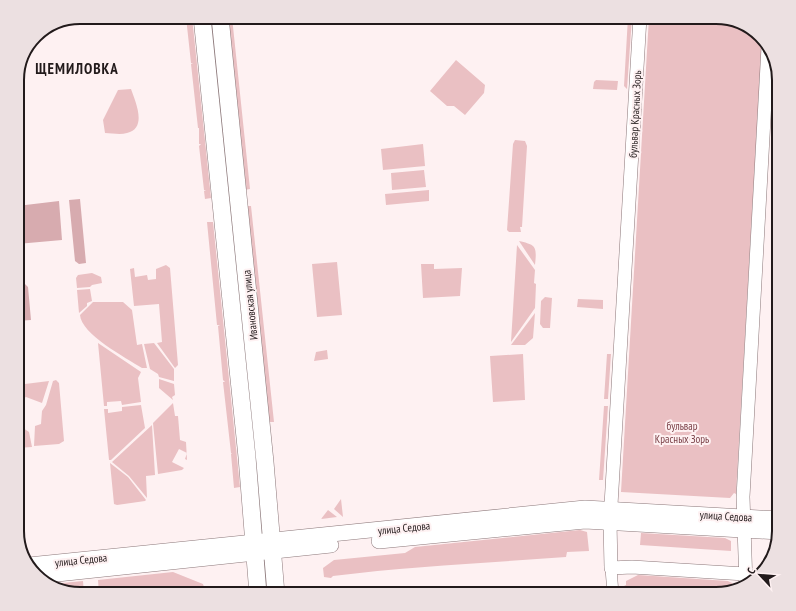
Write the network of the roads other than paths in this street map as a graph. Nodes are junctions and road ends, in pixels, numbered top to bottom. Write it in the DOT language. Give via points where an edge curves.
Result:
graph roads {
  1 [pos="203,24"];
  2 [pos="221,24"];
  3 [pos="640,24"];
  4 [pos="767,59"];
  5 [pos="610,515"];
  6 [pos="772,520"];
  7 [pos="744,524"];
  8 [pos="772,530"];
  9 [pos="272,546"];
  10 [pos="254,548"];
  11 [pos="745,555"];
  12 [pos="36,564"];
  13 [pos="611,568"];
  14 [pos="46,575"];
  15 [pos="740,579"];
  16 [pos="257,587"];
  17 [pos="275,587"];
  18 [pos="612,587"];
  1 -- 10 [label="main road, Ивановская улица"];
  2 -- 9 [label="main road, Ивановская улица"];
  3 -- 5 [label="street, бульвар Красных Зорь"];
  4 -- 7 [label="street" via="743,497"];
  5 -- 7 [label="main road, улица Седова"];
  5 -- 9 [label="main road, улица Седова" via="585,508"];
  5 -- 13 [label="street, бульвар Красных Зорь"];
  6 -- 7 [label="main road, улица Седова"];
  7 -- 8 [label="main road, улица Седова"];
  7 -- 11 [label="street"];
  9 -- 10 [label="main road, улица Седова"];
  9 -- 17 [label="main road, Ивановская улица"];
  10 -- 12 [label="main road, улица Седова"];
  10 -- 14 [label="main road, улица Седова"];
  10 -- 16 [label="main road, Ивановская улица"];
  13 -- 15 [label="street" via="632,567"];
  13 -- 18 [label="street, бульвар Красных Зорь"];
}
